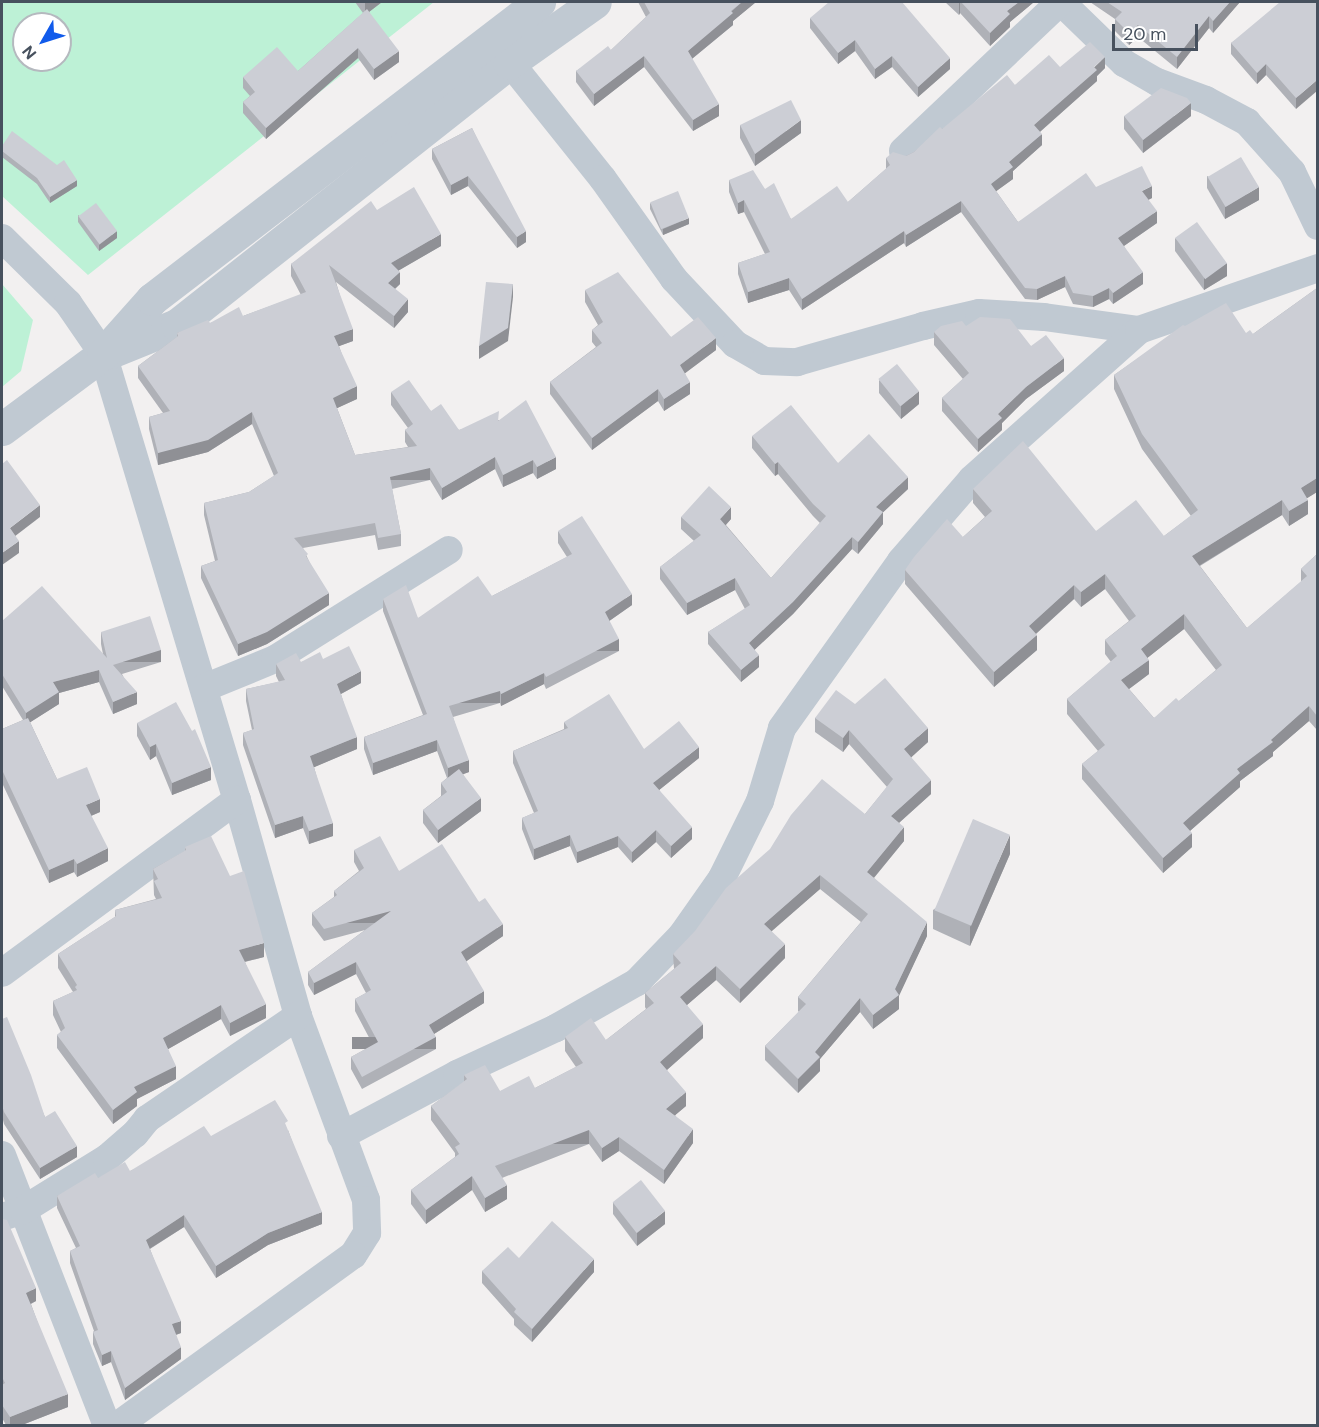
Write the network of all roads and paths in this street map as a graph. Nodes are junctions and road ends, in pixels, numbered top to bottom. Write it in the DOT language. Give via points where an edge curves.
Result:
graph roads {
  1 [pos="539,2"];
  2 [pos="595,2"];
  3 [pos="1060,2"];
  4 [pos="500,51"];
  5 [pos="903,151"];
  6 [pos="1317,226"];
  7 [pos="2,238"];
  8 [pos="1317,268"];
  9 [pos="1139,330"];
  10 [pos="103,354"];
  11 [pos="2,429"];
  12 [pos="449,550"];
  13 [pos="204,688"];
  14 [pos="237,800"];
  15 [pos="2,973"];
  16 [pos="298,1016"];
  17 [pos="341,1136"];
  18 [pos="2,1155"];
  19 [pos="12,1214"];
  20 [pos="107,1425"];
  21 [pos="117,1425"];
  1 -- 4 [label="street"];
  2 -- 4 [label="street"];
  3 -- 5 [label="street"];
  3 -- 6 [label="street" via="1124,63 1247,122 1292,172"];
  4 -- 9 [label="street" via="603,179 674,279 735,344 764,361 797,362 979,313"];
  4 -- 10 [label="street" via="152,299"];
  7 -- 10 [label="street" via="68,303"];
  8 -- 9 [label="street"];
  9 -- 17 [label="street" via="972,478 901,561 782,728 760,801 722,879 682,935 636,982 556,1028 457,1074"];
  10 -- 11 [label="street"];
  10 -- 13 [label="street"];
  12 -- 13 [label="street" via="274,659"];
  13 -- 14 [label="street"];
  14 -- 15 [label="street"];
  14 -- 16 [label="street"];
  16 -- 17 [label="street"];
  16 -- 19 [label="street" via="147,1119 107,1158"];
  17 -- 21 [label="street" via="366,1200 366,1233 353,1255"];
  18 -- 19 [label="street"];
  19 -- 20 [label="street"];
}
